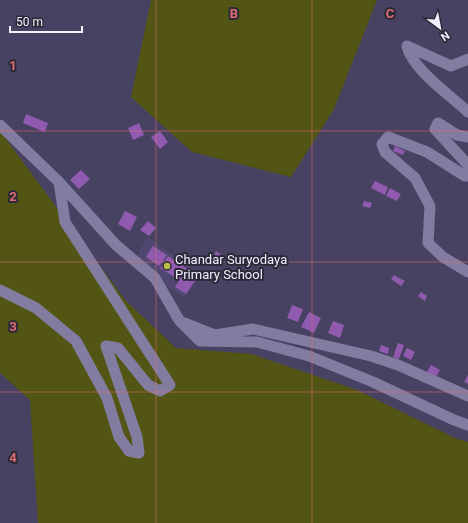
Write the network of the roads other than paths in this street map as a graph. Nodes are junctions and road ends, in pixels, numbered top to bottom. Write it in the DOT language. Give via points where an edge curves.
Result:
graph roads {
  1 [pos="468,59"];
  2 [pos="468,112"];
  3 [pos="0,125"];
  4 [pos="468,137"];
  5 [pos="468,165"];
  6 [pos="468,176"];
  7 [pos="59,182"];
  8 [pos="468,272"];
  9 [pos="0,290"];
  10 [pos="179,320"];
  11 [pos="468,396"];
  12 [pos="468,425"];
  1 -- 2 [label="street" via="451,66 407,46 409,54 429,77"];
  3 -- 7 [label="street"];
  4 -- 5 [label="street" via="457,135 438,123 435,129"];
  6 -- 8 [label="street" via="427,152 388,136 382,144 385,152 415,178 430,206 428,243 443,257"];
  7 -- 9 [label="street" via="66,222 170,385 160,391 148,385 118,348 106,346 137,437 139,453 128,451 119,437 107,398 76,341 36,308"];
  7 -- 10 [label="street" via="116,245 155,278"];
  10 -- 11 [label="street" via="215,335 253,329 371,356 398,364"];
  10 -- 12 [label="street" via="200,341 257,342 309,356"];
}
